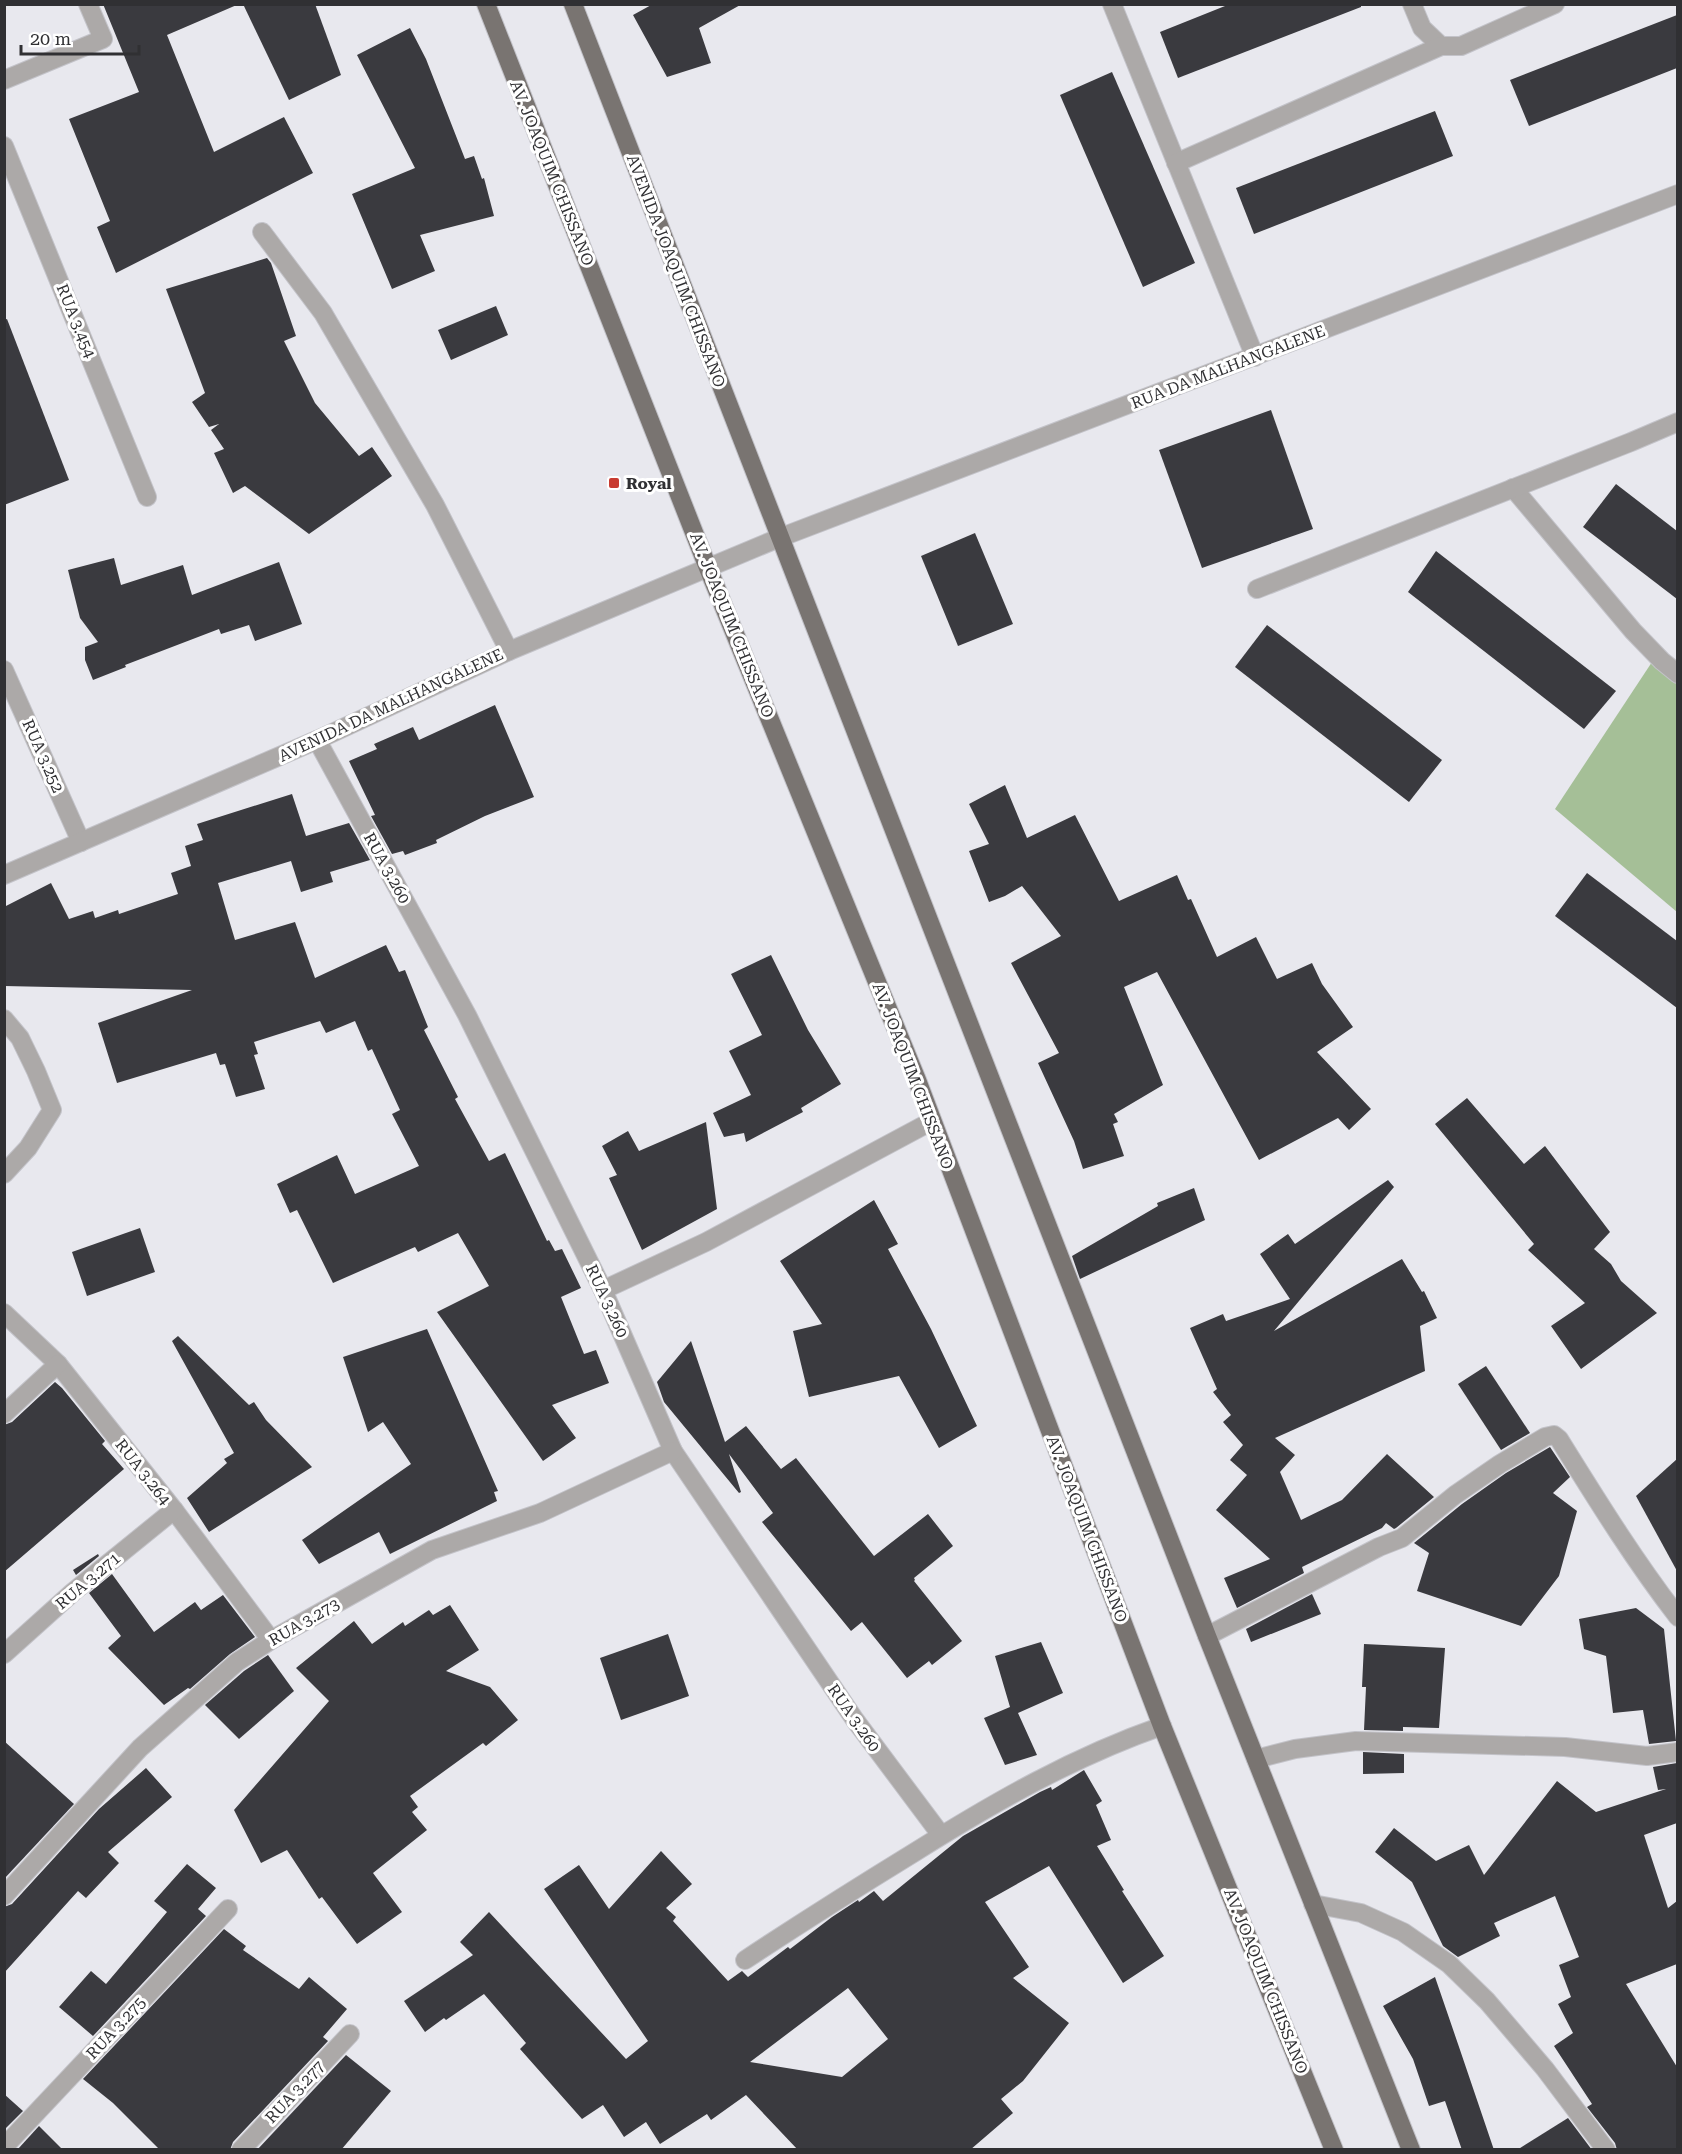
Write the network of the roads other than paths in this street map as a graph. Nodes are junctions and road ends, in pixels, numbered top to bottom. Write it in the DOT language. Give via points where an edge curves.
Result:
graph roads {
  1 [pos="88,4"];
  2 [pos="486,4"];
  3 [pos="573,4"];
  4 [pos="1112,4"];
  5 [pos="1412,4"];
  6 [pos="1555,4"];
  7 [pos="1441,46"];
  8 [pos="4,80"];
  9 [pos="4,146"];
  10 [pos="1176,163"];
  11 [pos="1677,194"];
  12 [pos="262,232"];
  13 [pos="1255,357"];
  14 [pos="1677,422"];
  15 [pos="1513,488"];
  16 [pos="147,497"];
  17 [pos="779,538"];
  18 [pos="708,568"];
  19 [pos="1257,589"];
  20 [pos="509,651"];
  21 [pos="4,670"];
  22 [pos="1677,674"];
  23 [pos="317,740"];
  24 [pos="81,842"];
  25 [pos="4,875"];
  26 [pos="4,1019"];
  27 [pos="932,1120"];
  28 [pos="4,1174"];
  29 [pos="603,1290"];
  30 [pos="4,1313"];
  31 [pos="58,1364"];
  32 [pos="4,1414"];
  33 [pos="673,1451"];
  34 [pos="174,1510"];
  35 [pos="1677,1617"];
  36 [pos="1207,1636"];
  37 [pos="271,1640"];
  38 [pos="4,1654"];
  39 [pos="1162,1726"];
  40 [pos="1677,1752"];
  41 [pos="1256,1759"];
  42 [pos="941,1835"];
  43 [pos="4,1896"];
  44 [pos="1313,1904"];
  45 [pos="228,1909"];
  46 [pos="745,1960"];
  47 [pos="350,2034"];
  48 [pos="4,2147"];
  49 [pos="241,2150"];
  50 [pos="1334,2150"];
  51 [pos="1411,2150"];
  52 [pos="1606,2150"];
  1 -- 8 [label="street" via="103,39"];
  2 -- 18 [label="main road, AV. JOAQUIM CHISSANO"];
  3 -- 17 [label="main road, AVENIDA JOAQUIM CHISSANO"];
  4 -- 10 [label="street"];
  5 -- 7 [label="street" via="1422,28"];
  6 -- 7 [label="street" via="1461,46"];
  7 -- 10 [label="street"];
  9 -- 16 [label="street, RUA 3.454"];
  10 -- 13 [label="street"];
  11 -- 13 [label="street, RUA DA MALHANGALENE"];
  12 -- 20 [label="street" via="324,313 435,505"];
  13 -- 17 [label="street, RUA DA MALHANGALENE"];
  14 -- 15 [label="street"];
  15 -- 19 [label="street"];
  15 -- 22 [label="street" via="1633,631"];
  17 -- 18 [label="street, AVENIDA DA MALHANGALENE"];
  17 -- 36 [label="main road"];
  18 -- 20 [label="street, AVENIDA DA MALHANGALENE"];
  18 -- 27 [label="main road, AV. JOAQUIM CHISSANO"];
  20 -- 23 [label="street, AVENIDA DA MALHANGALENE"];
  21 -- 24 [label="street, RUA 3.252"];
  23 -- 24 [label="street, AVENIDA DA MALHANGALENE"];
  23 -- 29 [label="street, RUA 3.260" via="467,1015"];
  24 -- 25 [label="street, AVENIDA DA MALHANGALENE"];
  26 -- 28 [label="street" via="21,1038 52,1110 28,1148"];
  27 -- 29 [label="street" via="706,1242"];
  27 -- 39 [label="main road, AV. JOAQUIM CHISSANO"];
  29 -- 33 [label="street, RUA 3.260"];
  30 -- 31 [label="street, RUA 3.264"];
  31 -- 32 [label="street"];
  31 -- 34 [label="street, RUA 3.264"];
  33 -- 37 [label="street, RUA 3.273" via="540,1513 432,1550"];
  33 -- 42 [label="street, RUA 3.260" via="855,1720"];
  34 -- 37 [label="street, RUA 3.264"];
  34 -- 38 [label="street, RUA 3.271"];
  35 -- 36 [label="street" via="1554,1435 1500,1464 1402,1538"];
  36 -- 41 [label="main road"];
  37 -- 43 [label="street, RUA 3.273" via="237,1662 140,1748"];
  39 -- 42 [label="street" via="1058,1770"];
  39 -- 50 [label="main road, AV. JOAQUIM CHISSANO"];
  40 -- 41 [label="street" via="1647,1756 1565,1746 1356,1741 1294,1749"];
  41 -- 44 [label="main road"];
  42 -- 46 [label="street"];
  44 -- 51 [label="main road"];
  44 -- 52 [label="street" via="1360,1913 1403,1932 1449,1964 1487,2001 1545,2069"];
  45 -- 48 [label="street, RUA 3.275"];
  47 -- 49 [label="street, RUA 3.277"];
}
